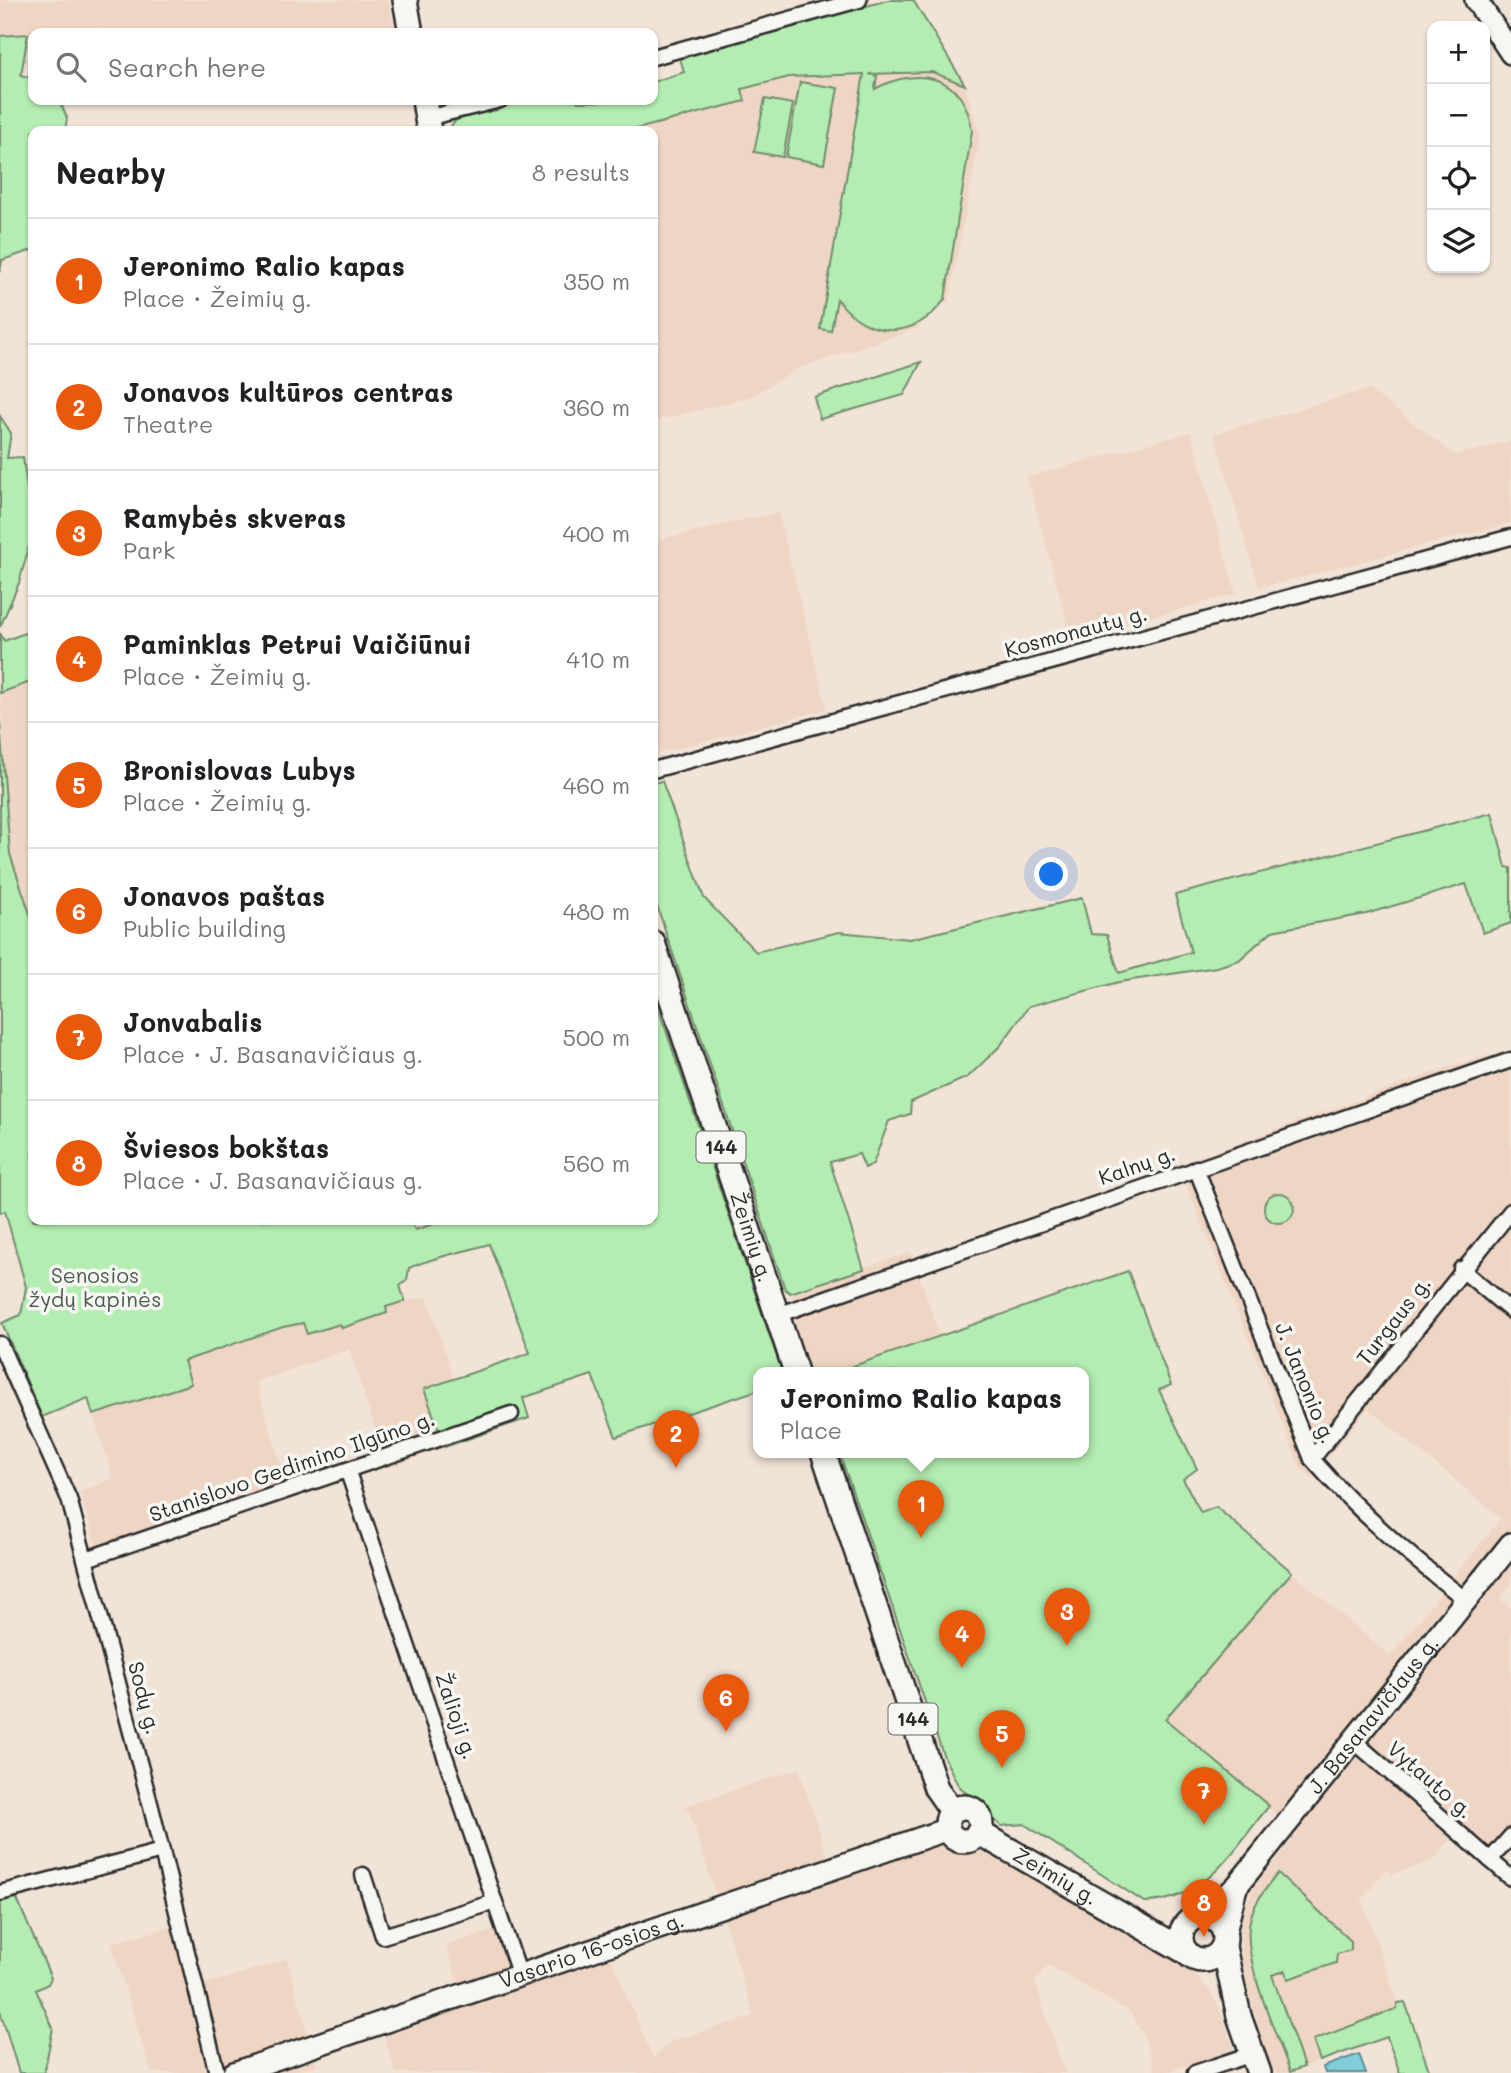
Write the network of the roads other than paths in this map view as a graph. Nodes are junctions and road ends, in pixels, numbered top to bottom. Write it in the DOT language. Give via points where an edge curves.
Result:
graph roads {
  1 [pos="405,0"];
  2 [pos="859,0"];
  3 [pos="1476,0"];
  4 [pos="410,28"];
  5 [pos="1511,53"];
  6 [pos="658,56"];
  7 [pos="477,105"];
  8 [pos="427,116"];
  9 [pos="1511,537"];
  10 [pos="658,769"];
  11 [pos="658,958"];
  12 [pos="1511,1060"];
  13 [pos="1196,1168"];
  14 [pos="1511,1211"];
  15 [pos="1461,1269"];
  16 [pos="1511,1311"];
  17 [pos="777,1315"];
  18 [pos="0,1344"];
  19 [pos="794,1367"];
  20 [pos="511,1414"];
  21 [pos="825,1458"];
  22 [pos="1312,1459"];
  23 [pos="348,1472"];
  24 [pos="1511,1544"];
  25 [pos="86,1559"];
  26 [pos="1466,1600"];
  27 [pos="1354,1741"];
  28 [pos="950,1820"];
  29 [pos="1511,1836"];
  30 [pos="162,1851"];
  31 [pos="1490,1860"];
  32 [pos="363,1875"];
  33 [pos="1511,1878"];
  34 [pos="1236,1887"];
  35 [pos="0,1893"];
  36 [pos="495,1902"];
  37 [pos="1196,1918"];
  38 [pos="1131,1920"];
  39 [pos="1224,1940"];
  40 [pos="1192,1956"];
  41 [pos="520,1976"];
  42 [pos="1239,2016"];
  43 [pos="1255,2063"];
  44 [pos="217,2073"];
  45 [pos="234,2073"];
  46 [pos="1195,2073"];
  1 -- 4 [label="main road"];
  2 -- 6 [label="street"];
  3 -- 5 [label="main road"];
  7 -- 8 [label="street"];
  9 -- 10 [label="street, Kosmonautų g."];
  11 -- 17 [label="main road, Žeimių g. / 144"];
  12 -- 13 [label="street, Kalnų g."];
  13 -- 17 [label="street, Kalnų g."];
  13 -- 22 [label="street, J. Janonio g."];
  14 -- 15 [label="street, Turgaus g."];
  15 -- 16 [label="street"];
  15 -- 22 [label="street, Turgaus g."];
  17 -- 19 [label="main road, Žeimių g. / 144"];
  18 -- 25 [label="street, Sodų g." via="68,1499"];
  20 -- 23 [label="street, Stanislovo Gedimino Ilgūno g."];
  21 -- 28 [label="main road, 144"];
  22 -- 26 [label="street, J. Janonio g." via="1406,1553"];
  23 -- 25 [label="street, Stanislovo Gedimino Ilgūno g."];
  23 -- 36 [label="street, Žalioji g."];
  24 -- 26 [label="main road, J. Basanavičiaus g."];
  25 -- 30 [label="street, Sodų g."];
  26 -- 27 [label="main road, J. Basanavičiaus g."];
  27 -- 31 [label="street, Vytauto g."];
  27 -- 34 [label="main road, J. Basanavičiaus g."];
  28 -- 38 [label="main road, Žeimių g." via="960,1840 978,1832"];
  28 -- 41 [label="main road, Vasario 16-osios g."];
  29 -- 31 [label="street"];
  30 -- 35 [label="street"];
  30 -- 44 [label="street, Sodų g."];
  31 -- 33 [label="street, Vytauto g."];
  32 -- 36 [label="street" via="383,1936"];
  34 -- 37 [label="main road, J. Basanavičiaus g."];
  34 -- 39 [label="main road, J. Basanavičiaus g."];
  36 -- 41 [label="street, Žalioji g."];
  37 -- 38 [label="main road, Žeimių g."];
  37 -- 39 [label="main road" via="1217,1920"];
  37 -- 40 [label="main road" via="1182,1932"];
  38 -- 40 [label="main road, Žeimių g."];
  39 -- 40 [label="main road" via="1213,1958"];
  39 -- 42 [label="main road"];
  40 -- 42 [label="main road"];
  41 -- 45 [label="main road, Vasario 16-osios g."];
  42 -- 43 [label="main road"];
  43 -- 46 [label="street"];
}
